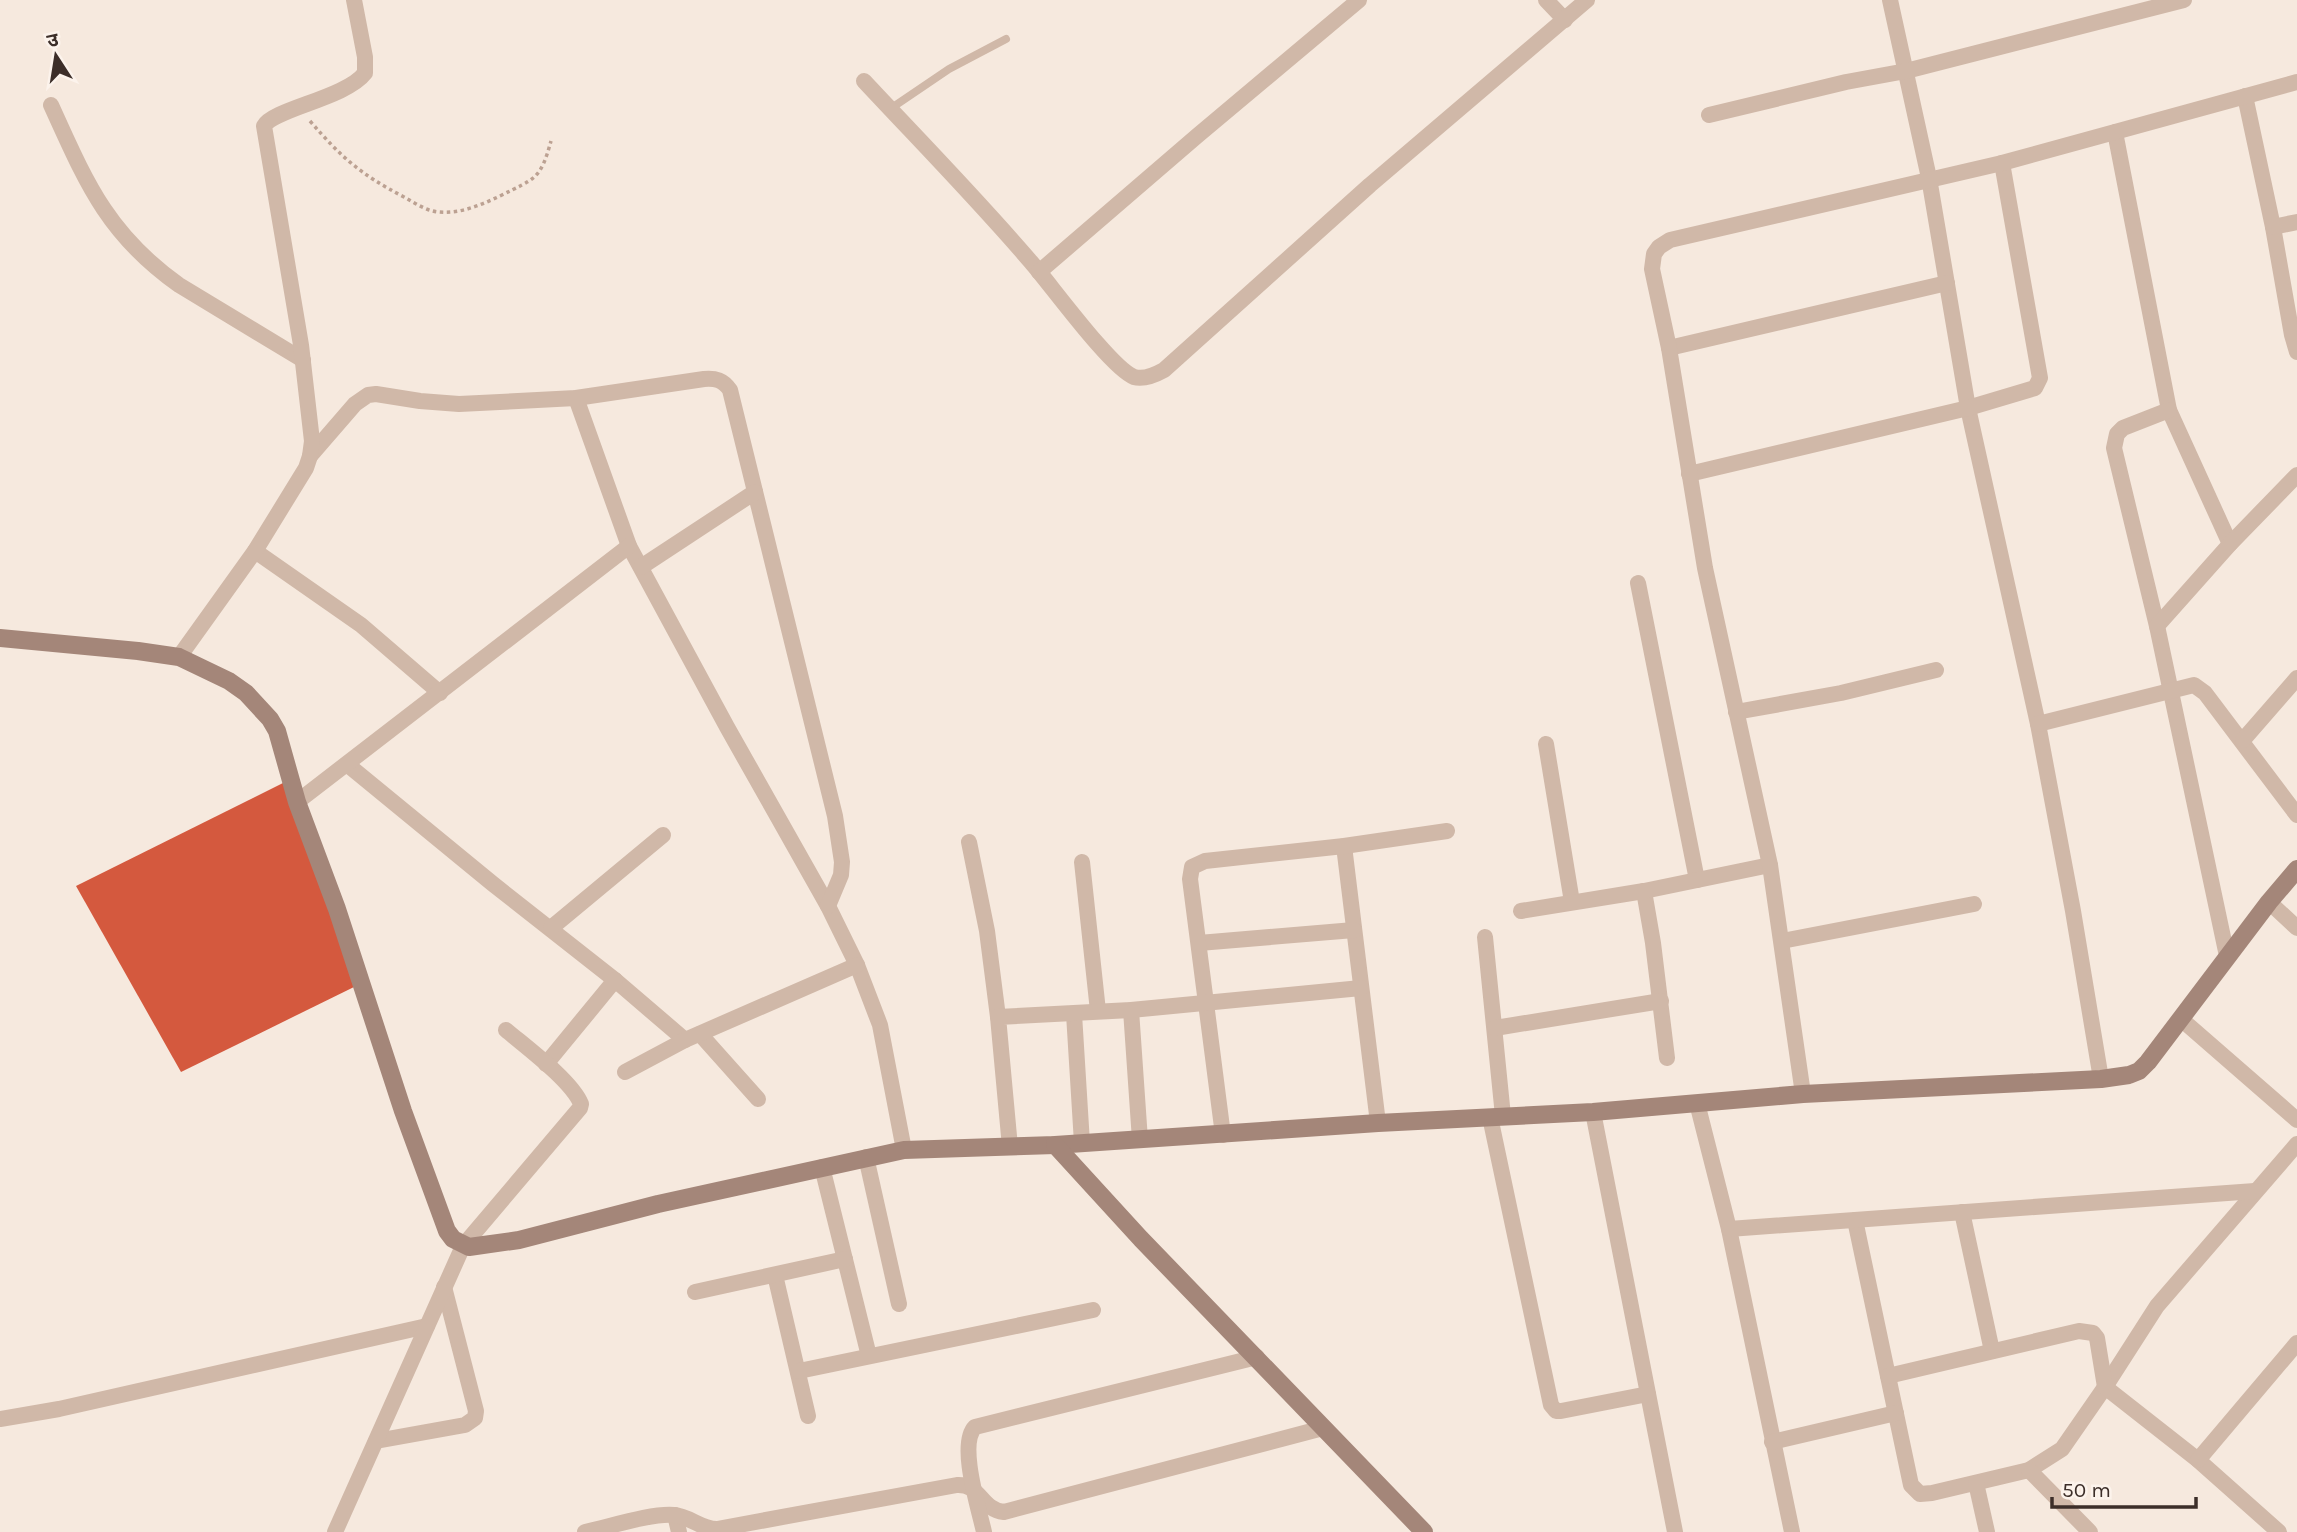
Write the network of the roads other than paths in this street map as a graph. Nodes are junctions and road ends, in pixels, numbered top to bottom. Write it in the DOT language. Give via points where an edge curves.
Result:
graph roads {
  1 [pos="354,0"];
  2 [pos="1359,0"];
  3 [pos="1546,0"];
  4 [pos="1587,0"];
  5 [pos="1890,0"];
  6 [pos="2184,0"];
  7 [pos="1565,20"];
  8 [pos="1006,39"];
  9 [pos="1906,71"];
  10 [pos="864,81"];
  11 [pos="2297,82"];
  12 [pos="2245,96"];
  13 [pos="51,105"];
  14 [pos="890,109"];
  15 [pos="1709,114"];
  16 [pos="2115,132"];
  17 [pos="2002,163"];
  18 [pos="1929,178"];
  19 [pos="2297,222"];
  20 [pos="2273,228"];
  21 [pos="1039,272"];
  22 [pos="1947,283"];
  23 [pos="1669,348"];
  24 [pos="2297,352"];
  25 [pos="303,360"];
  26 [pos="576,398"];
  27 [pos="1968,408"];
  28 [pos="2169,410"];
  29 [pos="310,456"];
  30 [pos="1689,474"];
  31 [pos="2297,475"];
  32 [pos="755,492"];
  33 [pos="2230,544"];
  34 [pos="629,546"];
  35 [pos="255,551"];
  36 [pos="641,567"];
  37 [pos="1638,583"];
  38 [pos="2157,626"];
  39 [pos="0,638"];
  40 [pos="178,657"];
  41 [pos="1936,670"];
  42 [pos="2297,678"];
  43 [pos="2170,691"];
  44 [pos="440,693"];
  45 [pos="1736,712"];
  46 [pos="2038,724"];
  47 [pos="2243,740"];
  48 [pos="1546,744"];
  49 [pos="348,765"];
  50 [pos="297,802"];
  51 [pos="2297,815"];
  52 [pos="1447,831"];
  53 [pos="663,835"];
  54 [pos="969,842"];
  55 [pos="1345,846"];
  56 [pos="1082,862"];
  57 [pos="1770,865"];
  58 [pos="2297,869"];
  59 [pos="1697,880"];
  60 [pos="1644,891"];
  61 [pos="1572,902"];
  62 [pos="2269,902"];
  63 [pos="1974,904"];
  64 [pos="828,906"];
  65 [pos="1521,911"];
  66 [pos="551,928"];
  67 [pos="2297,928"];
  68 [pos="1354,930"];
  69 [pos="1485,937"];
  70 [pos="1782,941"];
  71 [pos="1199,943"];
  72 [pos="2227,956"];
  73 [pos="857,965"];
  74 [pos="615,980"];
  75 [pos="1361,988"];
  76 [pos="1661,1001"];
  77 [pos="1206,1003"];
  78 [pos="1131,1010"];
  79 [pos="1098,1012"];
  80 [pos="1074,1014"];
  81 [pos="998,1017"];
  82 [pos="2181,1019"];
  83 [pos="1495,1028"];
  84 [pos="506,1030"];
  85 [pos="692,1037"];
  86 [pos="1667,1058"];
  87 [pos="546,1064"];
  88 [pos="625,1072"];
  89 [pos="2101,1079"];
  90 [pos="1803,1094"];
  91 [pos="758,1099"];
  92 [pos="1698,1103"];
  93 [pos="1593,1112"];
  94 [pos="1497,1116"];
  95 [pos="2297,1120"];
  96 [pos="1378,1123"];
  97 [pos="1223,1135"];
  98 [pos="1140,1140"];
  99 [pos="1082,1143"];
  100 [pos="2297,1144"];
  101 [pos="1055,1145"];
  102 [pos="1010,1147"];
  103 [pos="904,1150"];
  104 [pos="866,1157"];
  105 [pos="822,1167"];
  106 [pos="2255,1191"];
  107 [pos="1962,1212"];
  108 [pos="1855,1220"];
  109 [pos="1729,1229"];
  110 [pos="463,1246"];
  111 [pos="845,1259"];
  112 [pos="775,1275"];
  113 [pos="444,1287"];
  114 [pos="695,1292"];
  115 [pos="899,1304"];
  116 [pos="1093,1310"];
  117 [pos="427,1326"];
  118 [pos="2297,1343"];
  119 [pos="1992,1350"];
  120 [pos="869,1356"];
  121 [pos="1257,1357"];
  122 [pos="799,1371"];
  123 [pos="1888,1376"];
  124 [pos="2105,1387"];
  125 [pos="1648,1394"];
  126 [pos="1896,1413"];
  127 [pos="808,1416"];
  128 [pos="0,1419"];
  129 [pos="1323,1428"];
  130 [pos="376,1441"];
  131 [pos="1772,1442"];
  132 [pos="2198,1460"];
  133 [pos="2029,1470"];
  134 [pos="1976,1483"];
  135 [pos="974,1489"];
  136 [pos="675,1514"];
  137 [pos="335,1532"];
  138 [pos="585,1532"];
  139 [pos="679,1532"];
  140 [pos="984,1532"];
  141 [pos="1424,1532"];
  142 [pos="1675,1532"];
  143 [pos="1792,1532"];
  144 [pos="1987,1532"];
  145 [pos="2090,1532"];
  146 [pos="2279,1532"];
  1 -- 25 [label="street" via="365,73 356,83 270,118 263,130"];
  2 -- 21 [label="street"];
  3 -- 7 [label="street"];
  4 -- 7 [label="street"];
  5 -- 9 [label="street"];
  6 -- 9 [label="street"];
  7 -- 21 [label="street" via="1154,376 1141,378 1124,370"];
  8 -- 14 [label="lane" via="948,69"];
  9 -- 15 [label="street"];
  9 -- 18 [label="street"];
  10 -- 14 [label="street"];
  11 -- 12 [label="street"];
  12 -- 16 [label="street"];
  12 -- 20 [label="street"];
  13 -- 25 [label="street" via="95,198 118,231 179,285"];
  14 -- 21 [label="street"];
  16 -- 17 [label="street"];
  16 -- 28 [label="street"];
  17 -- 18 [label="street"];
  17 -- 27 [label="street" via="2040,378 2028,392"];
  18 -- 22 [label="street"];
  18 -- 23 [label="street" via="1670,240 1659,247 1652,269"];
  19 -- 20 [label="street"];
  20 -- 24 [label="street"];
  22 -- 23 [label="street"];
  22 -- 27 [label="street"];
  23 -- 30 [label="street"];
  25 -- 29 [label="street"];
  26 -- 29 [label="street" via="459,404 368,395"];
  26 -- 32 [label="street" via="720,380 730,390"];
  26 -- 34 [label="street"];
  27 -- 30 [label="street"];
  27 -- 46 [label="street"];
  28 -- 33 [label="street"];
  28 -- 38 [label="street" via="2123,428 2114,443"];
  29 -- 35 [label="street"];
  30 -- 45 [label="street"];
  31 -- 33 [label="street"];
  32 -- 36 [label="street"];
  32 -- 64 [label="street" via="835,816 841,875"];
  33 -- 38 [label="street"];
  34 -- 36 [label="street"];
  34 -- 44 [label="street"];
  35 -- 40 [label="street"];
  35 -- 44 [label="street" via="361,625"];
  36 -- 64 [label="street"];
  37 -- 59 [label="street"];
  38 -- 43 [label="street"];
  39 -- 40 [label="street"];
  40 -- 50 [label="street" via="229,681 260,706 276,731"];
  41 -- 45 [label="street"];
  42 -- 47 [label="street"];
  43 -- 46 [label="street"];
  43 -- 47 [label="street" via="2199,687"];
  43 -- 72 [label="street"];
  44 -- 49 [label="street"];
  45 -- 57 [label="street"];
  46 -- 89 [label="street"];
  47 -- 51 [label="street"];
  48 -- 61 [label="street"];
  49 -- 50 [label="street"];
  49 -- 66 [label="street"];
  50 -- 110 [label="street" via="447,1231"];
  52 -- 55 [label="street"];
  53 -- 66 [label="street"];
  54 -- 81 [label="street"];
  55 -- 68 [label="street"];
  55 -- 71 [label="street" via="1197,863 1190,879"];
  56 -- 79 [label="street"];
  57 -- 59 [label="street"];
  57 -- 70 [label="street"];
  58 -- 62 [label="street"];
  59 -- 60 [label="street"];
  60 -- 61 [label="street"];
  60 -- 76 [label="street"];
  61 -- 65 [label="street"];
  62 -- 67 [label="street"];
  62 -- 72 [label="street"];
  63 -- 70 [label="street"];
  64 -- 73 [label="street"];
  66 -- 74 [label="street"];
  68 -- 71 [label="street"];
  68 -- 75 [label="street"];
  69 -- 83 [label="street"];
  70 -- 90 [label="street"];
  71 -- 77 [label="street"];
  72 -- 82 [label="street"];
  73 -- 85 [label="street"];
  73 -- 103 [label="street" via="880,1025"];
  74 -- 85 [label="street"];
  74 -- 87 [label="street"];
  75 -- 77 [label="street"];
  75 -- 96 [label="street"];
  76 -- 83 [label="street"];
  76 -- 86 [label="street"];
  77 -- 78 [label="street"];
  77 -- 97 [label="street"];
  78 -- 79 [label="street"];
  78 -- 98 [label="street"];
  79 -- 80 [label="street"];
  80 -- 81 [label="street"];
  80 -- 99 [label="street"];
  81 -- 102 [label="street"];
  82 -- 89 [label="street" via="2139,1071"];
  82 -- 95 [label="street"];
  83 -- 94 [label="street"];
  84 -- 87 [label="street"];
  85 -- 88 [label="street"];
  85 -- 91 [label="street"];
  87 -- 110 [label="street" via="579,1098 580,1108"];
  89 -- 90 [label="street"];
  90 -- 92 [label="street"];
  92 -- 93 [label="street"];
  92 -- 109 [label="street"];
  93 -- 94 [label="street"];
  93 -- 125 [label="street"];
  94 -- 96 [label="street"];
  94 -- 125 [label="street" via="1551,1405 1561,1411"];
  96 -- 97 [label="street"];
  97 -- 98 [label="street"];
  98 -- 99 [label="street"];
  99 -- 101 [label="street"];
  100 -- 106 [label="street"];
  101 -- 102 [label="street"];
  101 -- 121 [label="street"];
  102 -- 103 [label="street"];
  103 -- 104 [label="street"];
  104 -- 105 [label="street"];
  104 -- 115 [label="street"];
  105 -- 110 [label="street" via="519,1240"];
  105 -- 111 [label="street"];
  106 -- 107 [label="street"];
  106 -- 124 [label="street" via="2157,1306"];
  107 -- 108 [label="street"];
  107 -- 119 [label="street"];
  108 -- 109 [label="street"];
  108 -- 123 [label="street"];
  109 -- 131 [label="street"];
  110 -- 113 [label="street"];
  111 -- 112 [label="street"];
  111 -- 120 [label="street"];
  112 -- 114 [label="street"];
  112 -- 122 [label="street"];
  113 -- 117 [label="street"];
  113 -- 130 [label="street" via="475,1418 465,1425"];
  116 -- 120 [label="street"];
  117 -- 128 [label="street"];
  117 -- 130 [label="street"];
  118 -- 132 [label="street"];
  119 -- 123 [label="street"];
  119 -- 124 [label="street" via="2079,1331 2093,1333 2098,1338"];
  120 -- 122 [label="street"];
  121 -- 129 [label="street"];
  121 -- 135 [label="street" via="975,1427 968,1437"];
  122 -- 127 [label="street"];
  123 -- 126 [label="street"];
  124 -- 132 [label="street"];
  124 -- 133 [label="street" via="2062,1449"];
  125 -- 142 [label="street"];
  126 -- 131 [label="street"];
  126 -- 134 [label="street" via="1916,1491 1926,1494"];
  129 -- 135 [label="street" via="1004,1512 991,1509"];
  129 -- 141 [label="street"];
  130 -- 137 [label="street"];
  131 -- 143 [label="street"];
  132 -- 146 [label="street"];
  133 -- 134 [label="street"];
  133 -- 145 [label="street"];
  134 -- 144 [label="street"];
  135 -- 136 [label="street" via="957,1485 716,1529"];
  135 -- 140 [label="street"];
  136 -- 138 [label="street"];
  136 -- 139 [label="street"];
}
